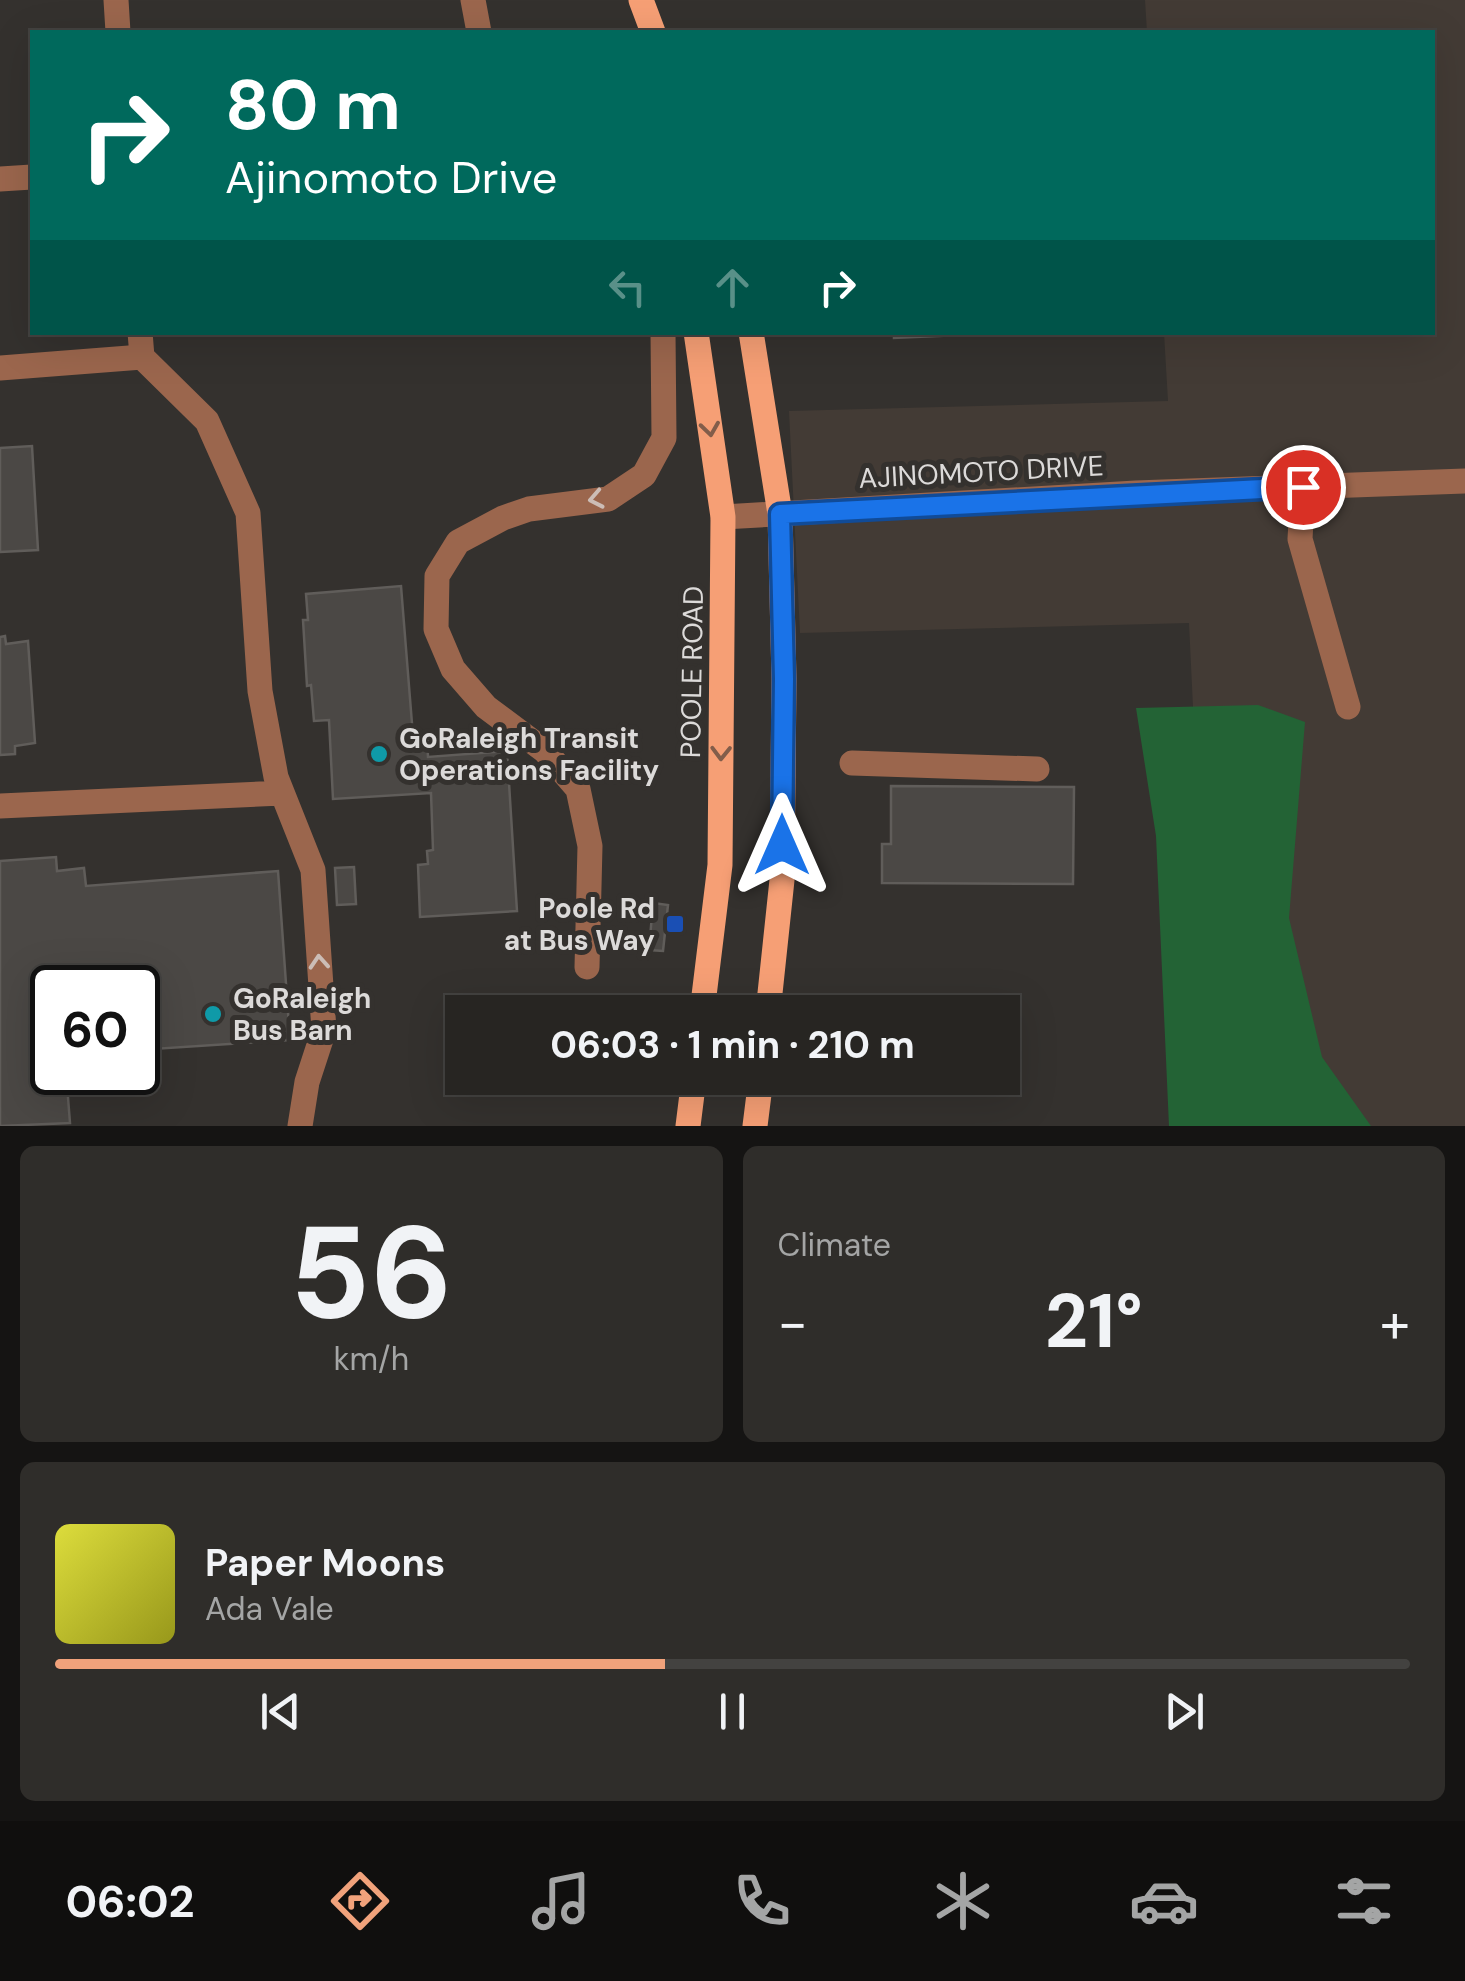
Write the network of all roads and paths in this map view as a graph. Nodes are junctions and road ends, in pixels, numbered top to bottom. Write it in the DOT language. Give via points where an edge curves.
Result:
graph roads {
  1 [pos="116,0"];
  2 [pos="473,0"];
  3 [pos="641,0"];
  4 [pos="118,30"];
  5 [pos="479,30"];
  6 [pos="651,30"];
  7 [pos="30,176"];
  8 [pos="0,179"];
  9 [pos="663,335"];
  10 [pos="696,335"];
  11 [pos="752,335"];
  12 [pos="142,344"];
  13 [pos="0,368"];
  14 [pos="1465,481"];
  15 [pos="1303,487"];
  16 [pos="780,514"];
  17 [pos="723,517"];
  18 [pos="1348,707"];
  19 [pos="852,764"];
  20 [pos="1037,768"];
  21 [pos="282,793"];
  22 [pos="0,806"];
  23 [pos="587,967"];
  24 [pos="704,995"];
  25 [pos="770,995"];
  26 [pos="692,1095"];
  27 [pos="759,1095"];
  28 [pos="300,1126"];
  29 [pos="688,1126"];
  30 [pos="756,1126"];
  1 -- 4 [label="street"];
  2 -- 5 [label="street"];
  3 -- 6 [label="main road"];
  7 -- 8 [label="street"];
  9 -- 23 [label="street, one-way" via="664,438 644,476 608,499 503,518 458,542 437,576 436,629 453,669 486,706 546,751 578,789 590,846"];
  10 -- 17 [label="main road, POOLE ROAD, one-way"];
  11 -- 16 [label="main road"];
  12 -- 13 [label="street"];
  12 -- 21 [label="street" via="206,421 248,513 260,691"];
  14 -- 15 [label="street, AJINOMOTO DRIVE"];
  15 -- 16 [label="street, AJINOMOTO DRIVE"];
  15 -- 18 [label="street" via="1300,540"];
  16 -- 17 [label="street, AJINOMOTO DRIVE"];
  16 -- 25 [label="main road" via="782,880"];
  17 -- 24 [label="main road, POOLE ROAD, one-way" via="720,864"];
  19 -- 20 [label="street"];
  21 -- 22 [label="street"];
  28 -- 21 [label="street, one-way" via="324,1030 313,870"];
  26 -- 29 [label="main road"];
  27 -- 30 [label="main road"];
}
